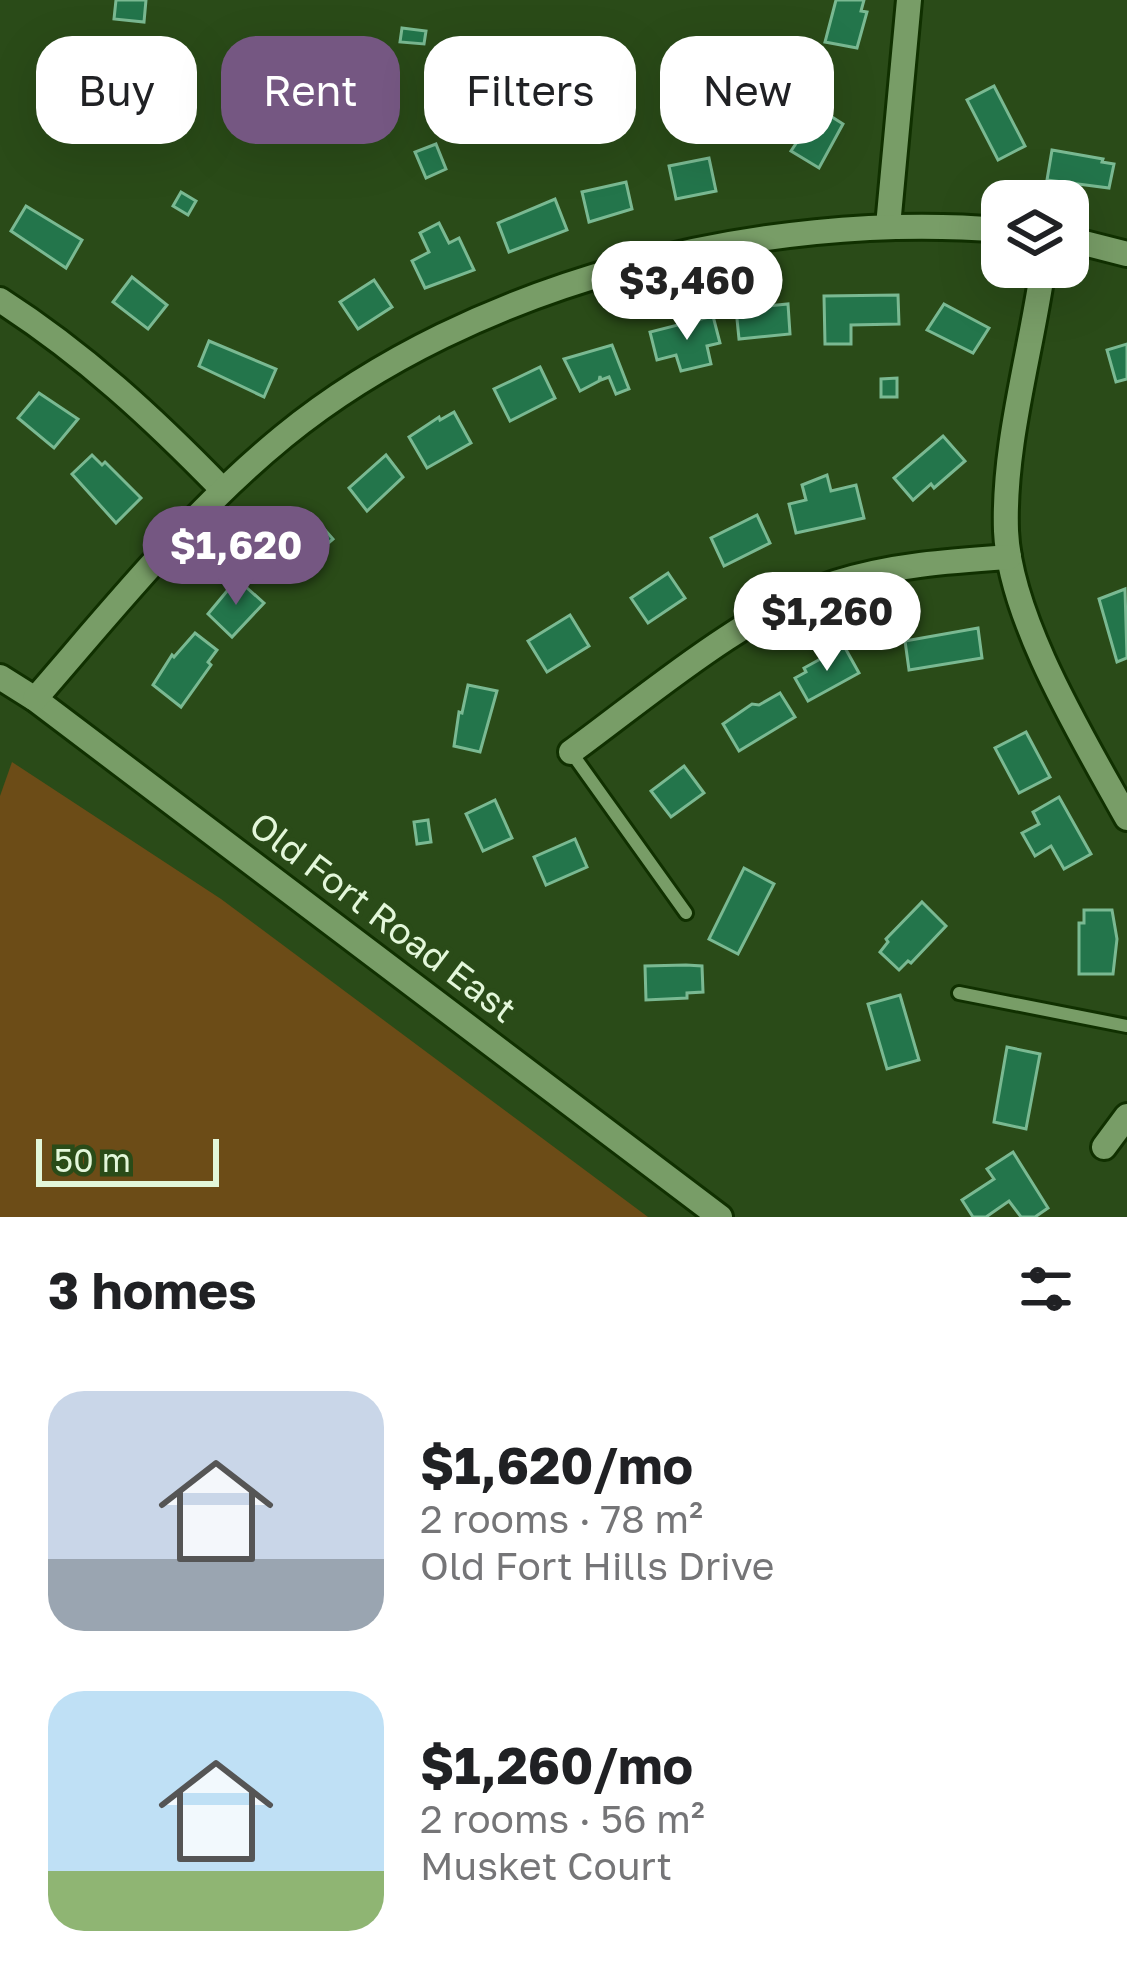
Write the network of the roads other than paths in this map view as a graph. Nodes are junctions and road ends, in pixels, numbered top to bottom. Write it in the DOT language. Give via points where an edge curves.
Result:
graph roads {
  1 [pos="909,0"];
  2 [pos="889,226"];
  3 [pos="981,228"];
  4 [pos="1089,244"];
  5 [pos="1127,254"];
  6 [pos="1040,288"];
  7 [pos="0,301"];
  8 [pos="222,490"];
  9 [pos="1009,557"];
  10 [pos="0,677"];
  11 [pos="35,699"];
  12 [pos="571,752"];
  13 [pos="1127,818"];
  14 [pos="686,914"];
  15 [pos="958,994"];
  16 [pos="1127,1026"];
  17 [pos="1127,1116"];
  18 [pos="1104,1147"];
  19 [pos="720,1217"];
  1 -- 2 [label="street"];
  2 -- 3 [label="street"];
  2 -- 8 [label="street" via="745,239 512,307 348,389"];
  4 -- 5 [label="street"];
  6 -- 9 [label="street" via="1010,468"];
  7 -- 8 [label="street" via="106,376"];
  8 -- 11 [label="street"];
  9 -- 12 [label="street" via="929,562 834,583 737,631"];
  9 -- 13 [label="street" via="1045,658"];
  10 -- 11 [label="street, Old Fort Road East"];
  11 -- 19 [label="street, Old Fort Road East"];
  12 -- 14 [label="lane"];
  15 -- 16 [label="lane"];
  17 -- 18 [label="street"];
}
